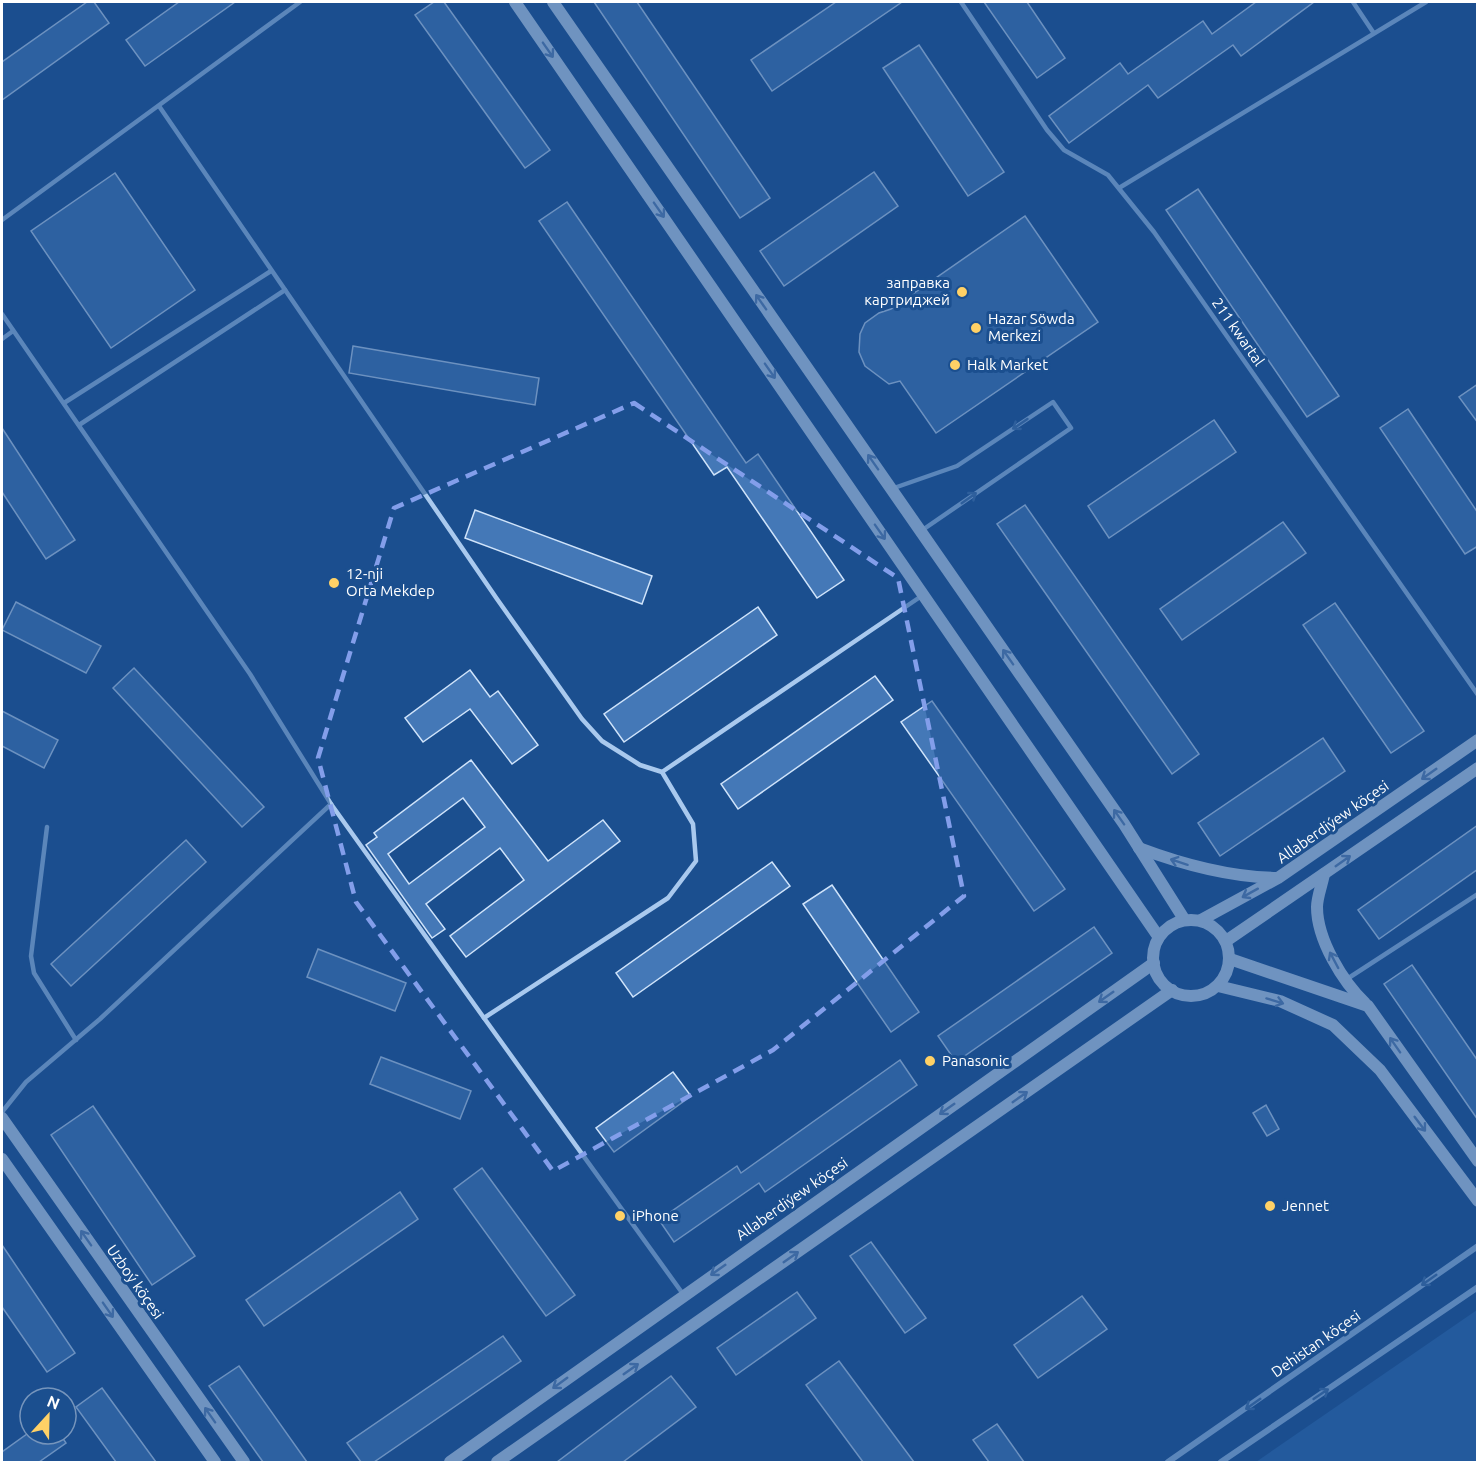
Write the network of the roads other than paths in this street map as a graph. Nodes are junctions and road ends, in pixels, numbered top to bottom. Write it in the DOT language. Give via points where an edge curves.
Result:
graph roads {
  1 [pos="300,2"];
  2 [pos="515,2"];
  3 [pos="553,2"];
  4 [pos="962,2"];
  5 [pos="1353,2"];
  6 [pos="1426,2"];
  7 [pos="1373,32"];
  8 [pos="159,106"];
  9 [pos="1119,188"];
  10 [pos="2,220"];
  11 [pos="271,271"];
  12 [pos="285,290"];
  13 [pos="2,314"];
  14 [pos="13,331"];
  15 [pos="2,339"];
  16 [pos="64,403"];
  17 [pos="79,425"];
  18 [pos="892,489"];
  19 [pos="921,531"];
  20 [pos="924,595"];
  21 [pos="1478,696"];
  22 [pos="1478,740"];
  23 [pos="1478,768"];
  24 [pos="662,772"];
  25 [pos="331,804"];
  26 [pos="47,827"];
  27 [pos="1139,848"];
  28 [pos="1324,874"];
  29 [pos="1278,878"];
  30 [pos="1478,894"];
  31 [pos="1184,920"];
  32 [pos="1201,920"];
  33 [pos="1158,936"];
  34 [pos="1226,941"];
  35 [pos="1230,960"];
  36 [pos="1154,963"];
  37 [pos="1345,981"];
  38 [pos="1218,986"];
  39 [pos="1172,990"];
  40 [pos="1368,1006"];
  41 [pos="484,1018"];
  42 [pos="76,1040"];
  43 [pos="2,1112"];
  44 [pos="2,1118"];
  45 [pos="2,1159"];
  46 [pos="1478,1161"];
  47 [pos="1478,1201"];
  48 [pos="1478,1246"];
  49 [pos="1478,1287"];
  50 [pos="683,1294"];
  51 [pos="215,1462"];
  52 [pos="244,1462"];
  53 [pos="450,1462"];
  54 [pos="497,1462"];
  55 [pos="1168,1462"];
  56 [pos="1221,1462"];
  1 -- 8 [label="lane"];
  2 -- 20 [label="street, one-way"];
  18 -- 3 [label="street, one-way"];
  4 -- 9 [label="lane, 211 kwartal" via="1047,130 1064,150 1108,175"];
  5 -- 7 [label="lane"];
  6 -- 7 [label="lane"];
  7 -- 9 [label="lane"];
  8 -- 10 [label="lane"];
  8 -- 11 [label="lane"];
  9 -- 21 [label="lane, 211 kwartal" via="1154,232"];
  11 -- 12 [label="lane"];
  11 -- 16 [label="lane"];
  12 -- 17 [label="lane"];
  12 -- 24 [label="lane" via="582,720 602,741 640,765"];
  13 -- 14 [label="lane"];
  14 -- 15 [label="lane"];
  14 -- 16 [label="lane"];
  16 -- 17 [label="lane"];
  17 -- 25 [label="lane" via="250,674"];
  18 -- 19 [label="street"];
  19 -- 18 [label="lane, one-way" via="1071,428 1053,402 957,466"];
  27 -- 19 [label="street, one-way"];
  20 -- 24 [label="lane"];
  20 -- 33 [label="street"];
  22 -- 29 [label="street, Allaberdiýew köçesi, one-way"];
  28 -- 23 [label="street, one-way"];
  24 -- 41 [label="lane" via="693,824 696,861 668,898"];
  25 -- 41 [label="lane"];
  25 -- 42 [label="lane"];
  26 -- 42 [label="lane" via="31,956 34,972"];
  29 -- 27 [label="street, one-way" via="1184,865"];
  27 -- 31 [label="street"];
  28 -- 34 [label="street"];
  37 -- 28 [label="street, one-way" via="1326,944 1317,908"];
  29 -- 32 [label="street, Allaberdiýew köçesi, one-way"];
  30 -- 37 [label="lane"];
  31 -- 32 [label="street"];
  31 -- 33 [label="street"];
  32 -- 34 [label="street" via="1220,932"];
  33 -- 36 [label="street"];
  34 -- 35 [label="street"];
  35 -- 38 [label="street" via="1228,974"];
  35 -- 40 [label="street"];
  36 -- 39 [label="street" via="1160,979"];
  36 -- 50 [label="street, Allaberdiýew köçesi, one-way"];
  37 -- 40 [label="street"];
  38 -- 39 [label="street" via="1204,995 1187,996"];
  38 -- 47 [label="street, one-way" via="1280,1001 1333,1025 1380,1070"];
  54 -- 39 [label="street, one-way"];
  46 -- 40 [label="street, one-way"];
  41 -- 50 [label="lane"];
  42 -- 43 [label="lane" via="26,1082"];
  52 -- 44 [label="street, Uzboý köçesi, one-way"];
  45 -- 51 [label="street, one-way"];
  48 -- 55 [label="street, Dehistan köçesi, one-way"];
  56 -- 49 [label="street, one-way"];
  50 -- 53 [label="street, Allaberdiýew köçesi, one-way"];
}
